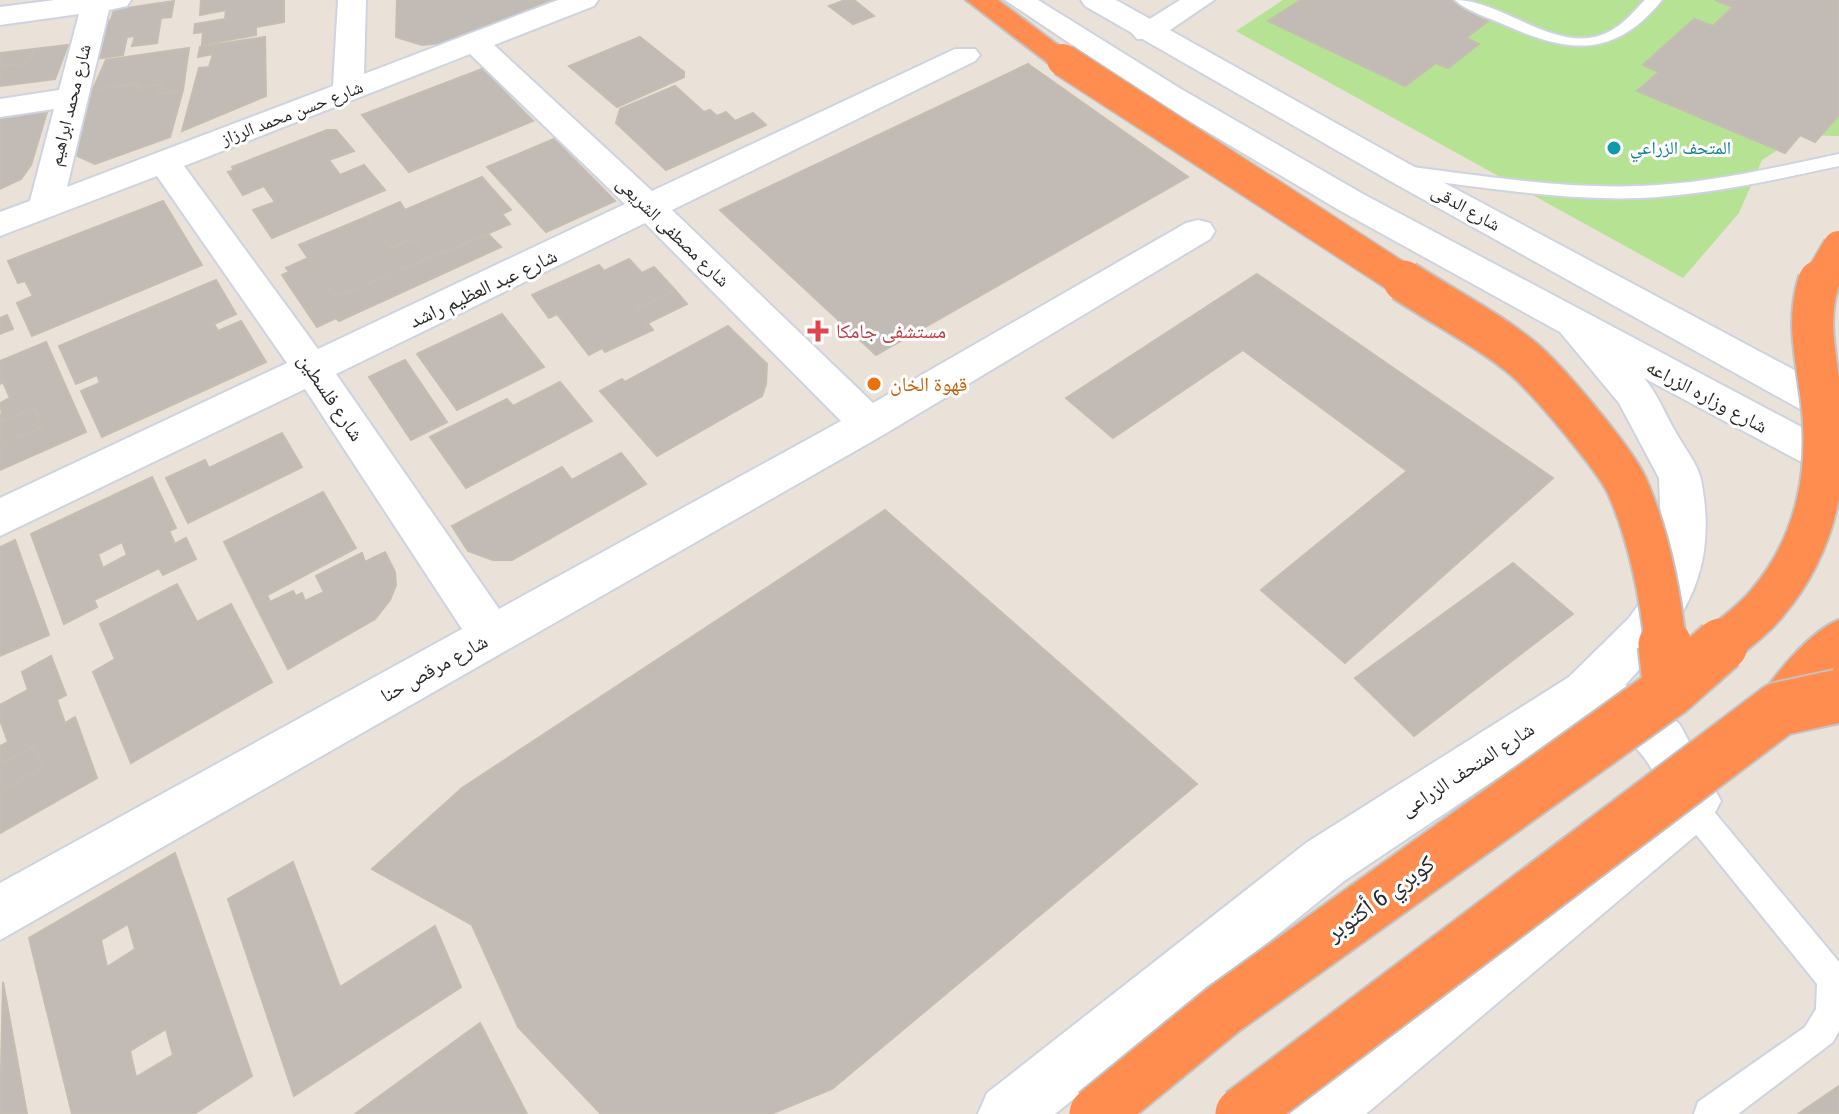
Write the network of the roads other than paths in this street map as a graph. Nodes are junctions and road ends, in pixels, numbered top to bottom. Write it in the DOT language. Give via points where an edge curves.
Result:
graph roads {
  1 [pos="352,0"];
  2 [pos="584,0"];
  3 [pos="980,0"];
  4 [pos="1019,0"];
  5 [pos="1095,0"];
  6 [pos="1200,0"];
  7 [pos="1463,0"];
  8 [pos="106,1"];
  9 [pos="1647,2"];
  10 [pos="0,16"];
  11 [pos="1147,33"];
  12 [pos="475,43"];
  13 [pos="965,55"];
  14 [pos="348,92"];
  15 [pos="72,97"];
  16 [pos="0,108"];
  17 [pos="1839,160"];
  18 [pos="164,162"];
  19 [pos="1397,171"];
  20 [pos="45,208"];
  21 [pos="650,208"];
  22 [pos="0,225"];
  23 [pos="1198,231"];
  24 [pos="1839,247"];
  25 [pos="1576,327"];
  26 [pos="312,369"];
  27 [pos="1839,412"];
  28 [pos="869,424"];
  29 [pos="1839,466"];
  30 [pos="0,518"];
  31 [pos="492,636"];
  32 [pos="1839,640"];
  33 [pos="1839,678"];
  34 [pos="1670,690"];
  35 [pos="1586,692"];
  36 [pos="1839,696"];
  37 [pos="1779,709"];
  38 [pos="1691,806"];
  39 [pos="0,913"];
  40 [pos="1008,1114"];
  41 [pos="1096,1114"];
  42 [pos="1242,1114"];
  43 [pos="1320,1114"];
  44 [pos="1710,1114"];
  1 -- 14 [label="street"];
  2 -- 12 [label="street, شارع حسن محمد الرزاز"];
  3 -- 34 [label="highway, bridge" via="1063,60 1526,361 1626,484 1662,611"];
  4 -- 25 [label="street" via="1170,96"];
  5 -- 11 [label="street, شارع الدقى"];
  6 -- 11 [label="street"];
  7 -- 9 [label="lane" via="1549,37 1569,40 1617,34"];
  8 -- 10 [label="street"];
  8 -- 15 [label="street, شارع محمد ابراهيم"];
  11 -- 19 [label="street, شارع الدقى"];
  12 -- 14 [label="street, شارع حسن محمد الرزاز"];
  12 -- 21 [label="street, شارع مصطفى الشريعى"];
  13 -- 21 [label="street, شارع عبد العظيم راشد"];
  14 -- 18 [label="street, شارع حسن محمد الرزاز"];
  15 -- 16 [label="street"];
  15 -- 20 [label="street, شارع محمد ابراهيم"];
  17 -- 19 [label="lane" via="1709,186 1639,192"];
  18 -- 20 [label="street, شارع حسن محمد الرزاز"];
  18 -- 26 [label="street, شارع فلسطين"];
  19 -- 27 [label="street, شارع الدقى"];
  20 -- 22 [label="street, شارع حسن محمد الرزاز"];
  21 -- 26 [label="street, شارع عبد العظيم راشد"];
  21 -- 28 [label="street, شارع مصطفى الشريعى"];
  23 -- 28 [label="street, شارع مرقص حنا"];
  24 -- 34 [label="highway, كوبري 6 أكتوبر, bridge" via="1818,284 1811,321 1824,419 1821,498 1802,550 1768,603"];
  25 -- 29 [label="street, شارع وزاره الزراعه"];
  25 -- 35 [label="street, شارع المتحف الزراعى" via="1634,393 1660,437 1680,478 1683,528 1673,592 1645,632"];
  26 -- 30 [label="street, شارع عبد العظيم راشد"];
  26 -- 31 [label="street, شارع فلسطين"];
  28 -- 31 [label="street, شارع مرقص حنا"];
  31 -- 39 [label="street, شارع مرقص حنا"];
  32 -- 37 [label="highway"];
  33 -- 38 [label="street"];
  34 -- 41 [label="highway, كوبري 6 أكتوبر, bridge" via="1223,1010"];
  35 -- 38 [label="street" via="1625,708 1659,735 1682,769"];
  35 -- 40 [label="street, شارع المتحف الزراعى" via="1325,862"];
  36 -- 37 [label="highway, bridge"];
  37 -- 42 [label="highway, bridge"];
  38 -- 43 [label="street"];
  38 -- 44 [label="lane" via="1830,975 1835,1005 1816,1038"];
}
